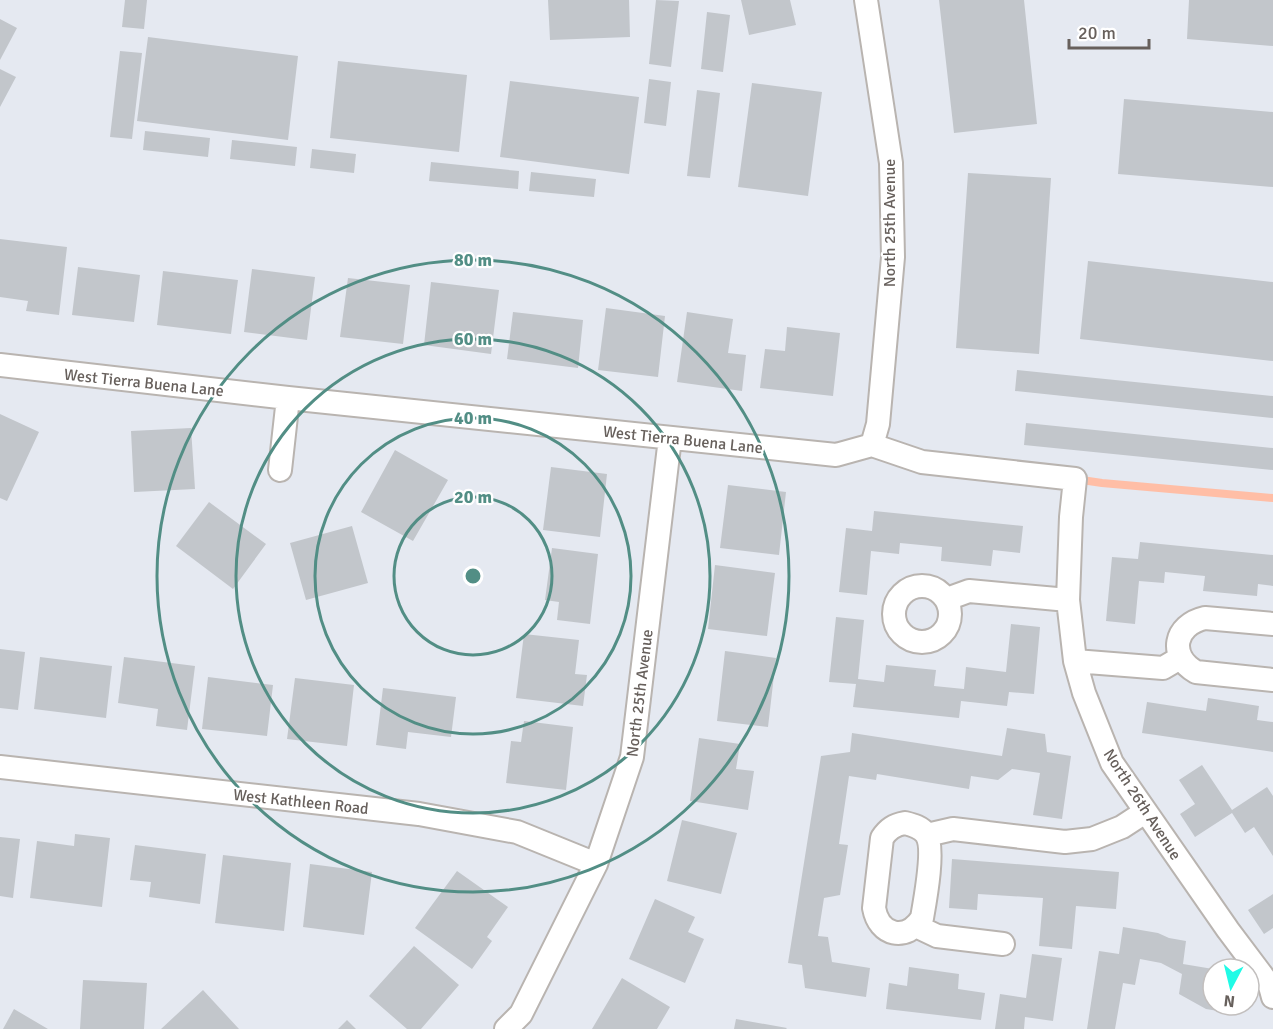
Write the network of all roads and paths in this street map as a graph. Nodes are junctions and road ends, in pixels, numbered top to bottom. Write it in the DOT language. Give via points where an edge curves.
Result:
graph roads {
  1 [pos="866,0"];
  2 [pos="0,365"];
  3 [pos="288,398"];
  4 [pos="670,438"];
  5 [pos="872,445"];
  6 [pos="280,470"];
  7 [pos="947,599"];
  8 [pos="1068,600"];
  9 [pos="1273,624"];
  10 [pos="1180,658"];
  11 [pos="1075,661"];
  12 [pos="1273,680"];
  13 [pos="0,767"];
  14 [pos="1144,812"];
  15 [pos="927,835"];
  16 [pos="596,864"];
  17 [pos="916,926"];
  18 [pos="1003,944"];
  19 [pos="1273,997"];
  20 [pos="506,1029"];
  1 -- 5 [label="street, North 25th Avenue" via="891,163 893,246 878,424"];
  2 -- 3 [label="street, West Tierra Buena Lane"];
  3 -- 4 [label="street, West Tierra Buena Lane"];
  3 -- 6 [label="street"];
  4 -- 5 [label="street, West Tierra Buena Lane" via="836,455"];
  4 -- 16 [label="street, North 25th Avenue" via="632,757"];
  5 -- 8 [label="street, North 26th Avenue" via="922,462 1075,479"];
  7 -- 8 [label="street" via="969,591"];
  8 -- 11 [label="street, North 26th Avenue"];
  9 -- 10 [label="street" via="1205,618 1195,621 1179,636"];
  10 -- 11 [label="street" via="1163,668"];
  10 -- 12 [label="street" via="1196,672"];
  11 -- 14 [label="street, North 26th Avenue" via="1112,763"];
  13 -- 16 [label="street, West Kathleen Road" via="419,814 517,832"];
  14 -- 15 [label="street" via="1122,827 1092,839 1065,842 954,829"];
  14 -- 19 [label="street, North 26th Avenue" via="1270,987"];
  15 -- 17 [label="street" via="930,848 923,909"];
  15 -- 17 [label="street" via="915,825 896,825 882,838 880,848 875,918 881,926 898,933"];
  16 -- 20 [label="street, North 25th Avenue" via="521,1014"];
  17 -- 18 [label="street" via="937,936"];
}
